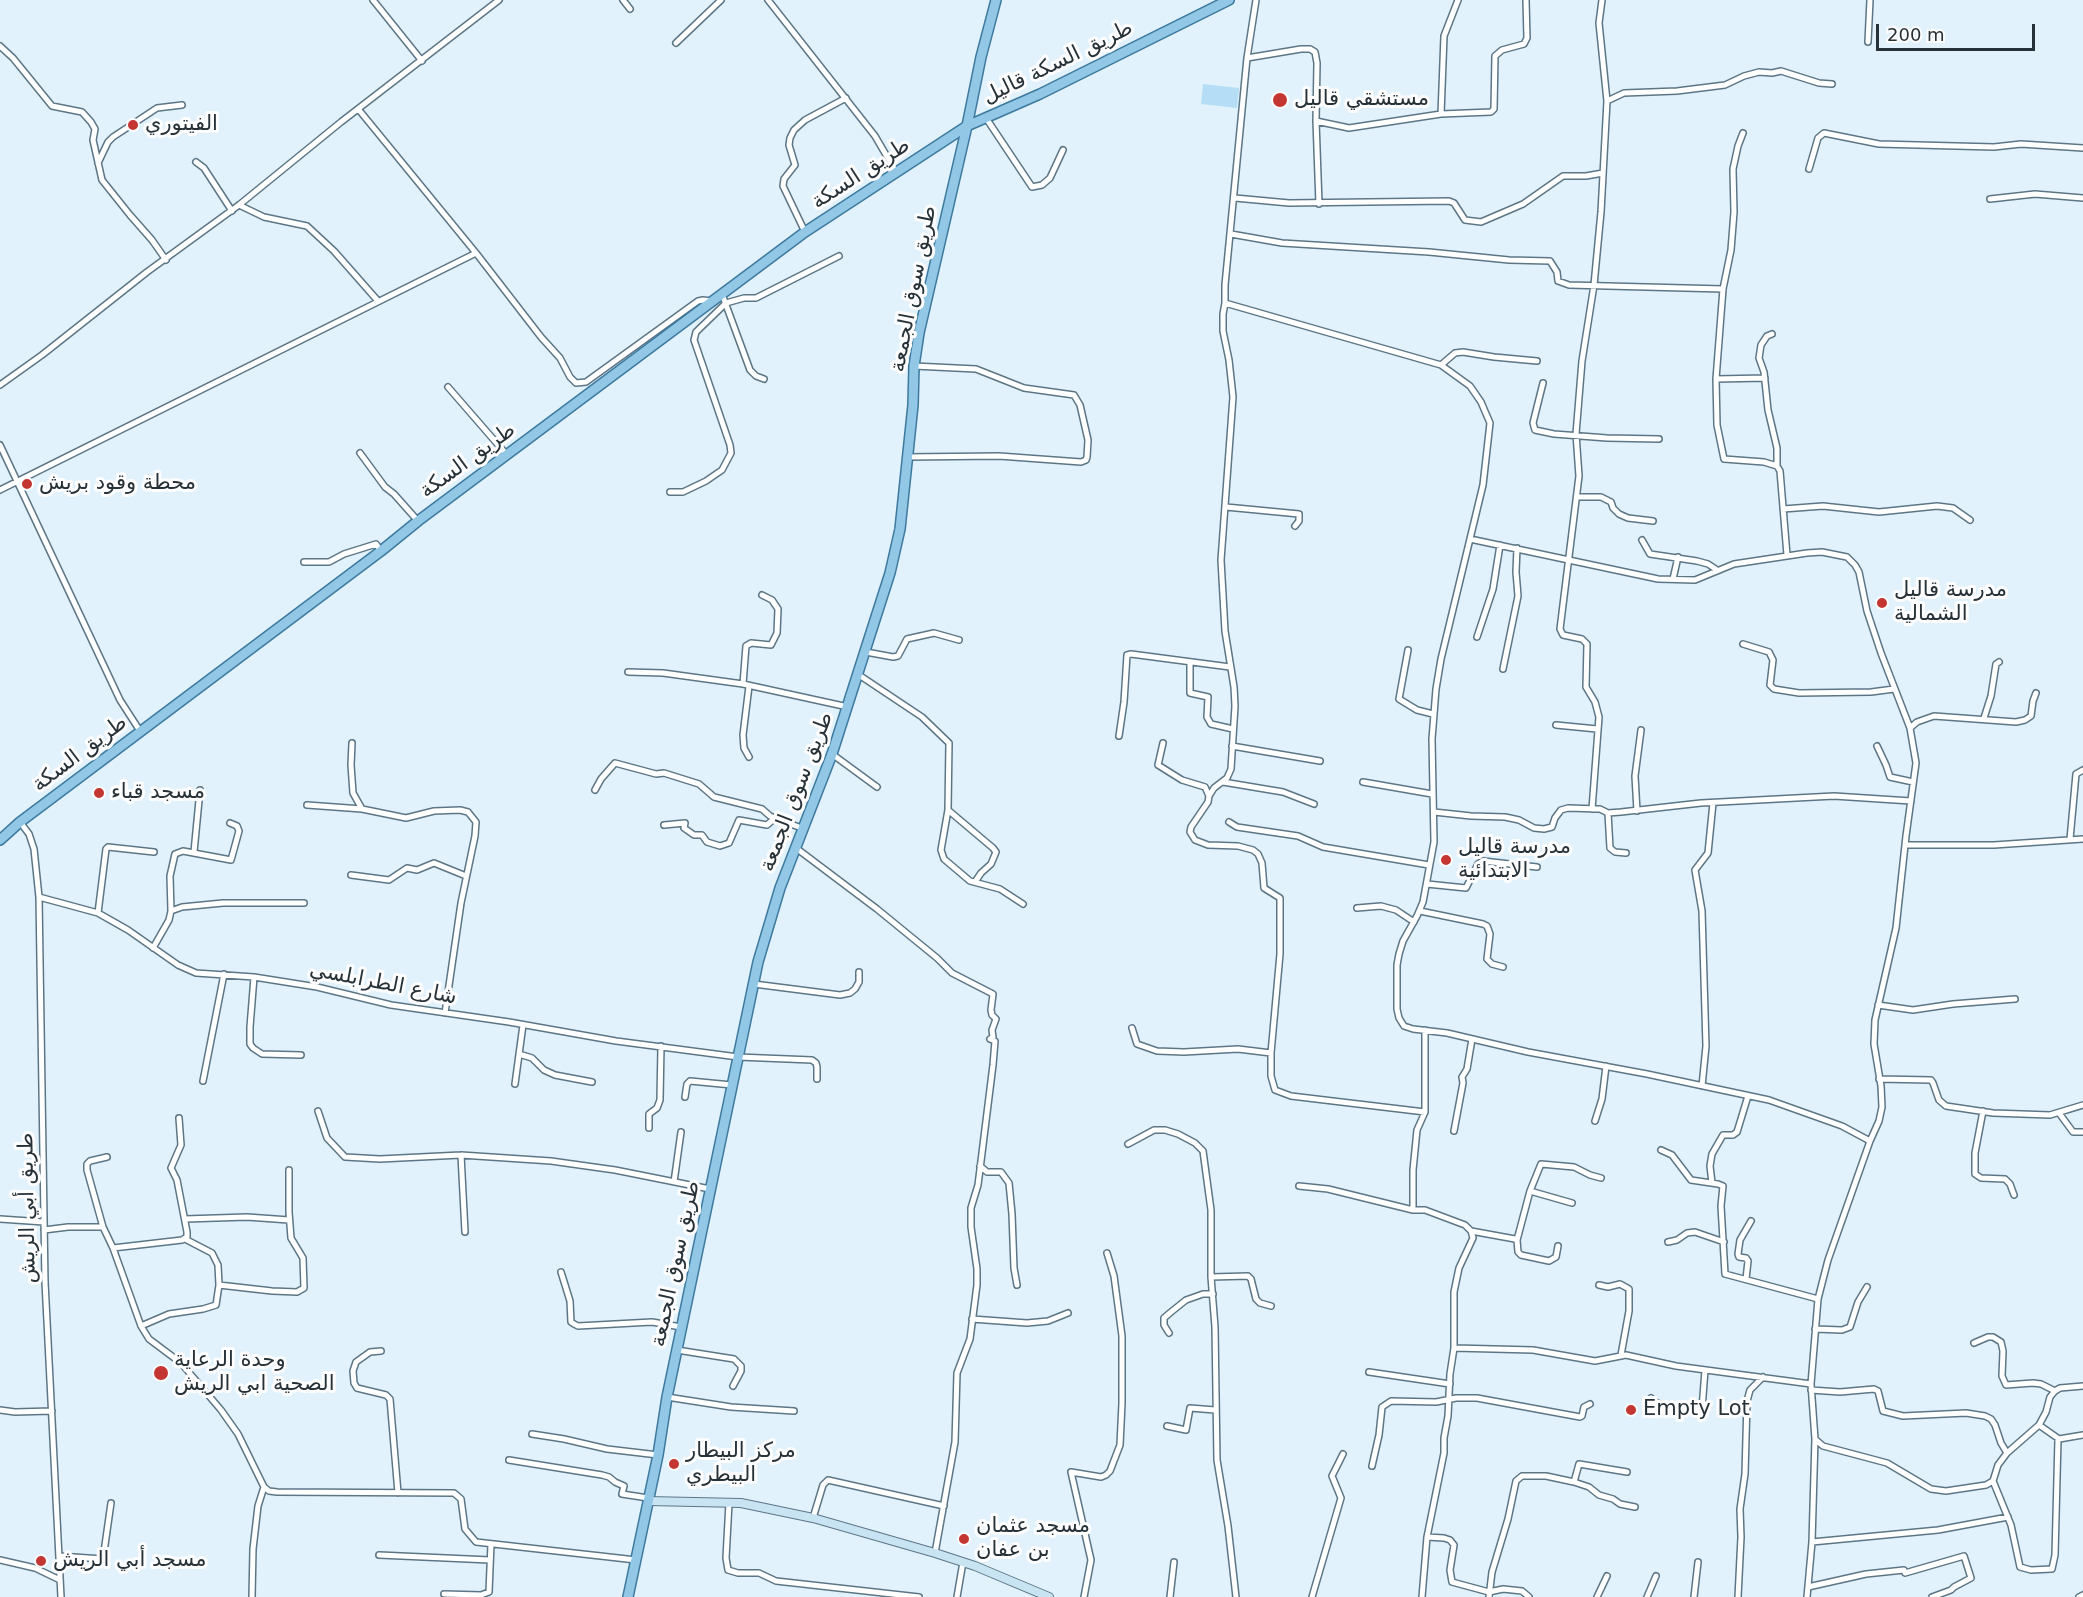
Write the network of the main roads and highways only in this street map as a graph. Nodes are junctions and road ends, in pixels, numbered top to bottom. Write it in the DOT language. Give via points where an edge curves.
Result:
graph roads {
  1 [pos="996,0"];
  2 [pos="1229,0"];
  3 [pos="967,126"];
  4 [pos="0,840"];
  5 [pos="648,1499"];
  6 [pos="628,1597"];
  7 [pos="1049,1597"];
  1 -- 3 [label="main road, طريق سوق الجمعة"];
  2 -- 3 [label="main road, طريق السكة قاليل"];
  3 -- 4 [label="main road, طريق السكة" via="805,232 724,298 713,301 417,521"];
  3 -- 5 [label="main road, طريق سوق الجمعة" via="919,333 900,530 848,707 780,888 758,962"];
  5 -- 6 [label="main road, طريق سوق الجمعة"];
  5 -- 7 [label="main road" via="764,1507 813,1518 963,1562"];
}
